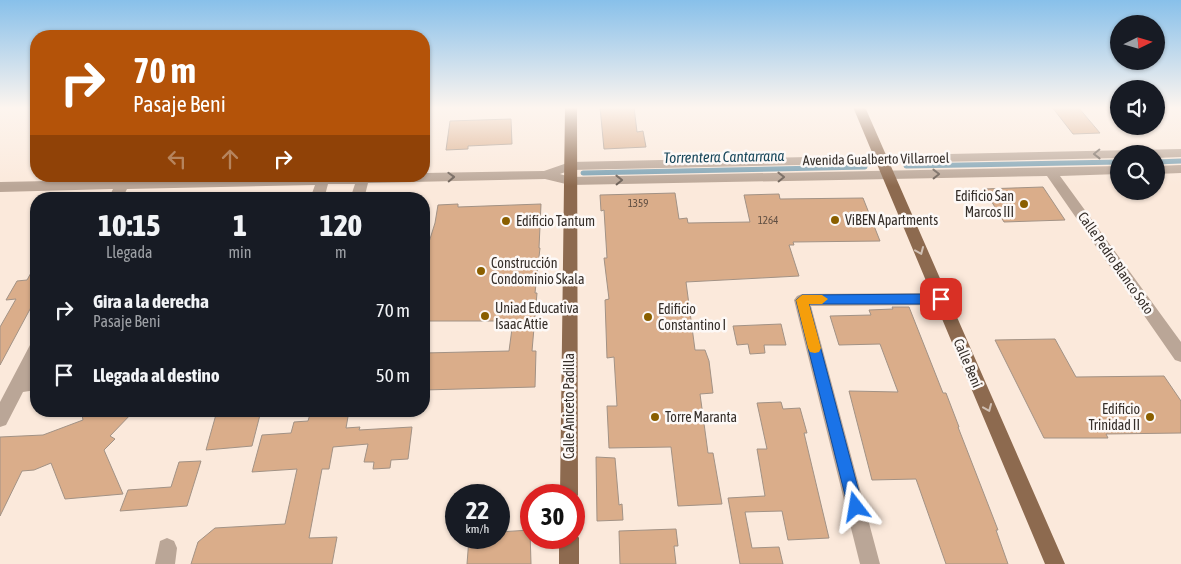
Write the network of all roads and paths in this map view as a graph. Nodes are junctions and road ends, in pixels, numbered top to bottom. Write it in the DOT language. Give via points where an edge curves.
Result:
graph roads {
  1 [pos="571,133"];
  2 [pos="871,133"];
  3 [pos="1181,153"];
  4 [pos="881,158"];
  5 [pos="1181,169"];
  6 [pos="1110,170"];
  7 [pos="1165,170"];
  8 [pos="1051,172"];
  9 [pos="570,174"];
  10 [pos="888,174"];
  11 [pos="430,178"];
  12 [pos="243,182"];
  13 [pos="122,185"];
  14 [pos="0,186"];
  15 [pos="118,192"];
  16 [pos="941,299"];
  17 [pos="1174,334"];
  18 [pos="1181,355"];
  19 [pos="30,362"];
  20 [pos="30,384"];
  21 [pos="18,385"];
  22 [pos="0,419"];
  23 [pos="569,484"];
  24 [pos="569,549"];
  25 [pos="569,564"];
  26 [pos="870,564"];
  27 [pos="1054,564"];
  1 -- 9 [label="main road, Calle Aniceto Padilla"];
  2 -- 4 [label="main road, Calle Beni"];
  3 -- 4 [label="street, Avenida Gualberto Villarroel, one-way"];
  4 -- 9 [label="street, Avenida Gualberto Villarroel"];
  4 -- 10 [label="main road, Calle Beni"];
  5 -- 7 [label="street"];
  6 -- 8 [label="street, Avenida Gualberto Villarroel"];
  10 -- 8 [label="street, Avenida Gualberto Villarroel, one-way"];
  8 -- 17 [label="street, Calle Pedro Blanco Soto"];
  9 -- 10 [label="street, Avenida Gualberto Villarroel, one-way"];
  11 -- 9 [label="street, Avenida Gualberto Villarroel, one-way"];
  9 -- 23 [label="main road, Calle Aniceto Padilla"];
  10 -- 16 [label="main road, Calle Beni, one-way"];
  12 -- 13 [label="street, Avenida Gualberto Villarroel"];
  13 -- 14 [label="street, Avenida Gualberto Villarroel"];
  13 -- 15 [label="street"];
  16 -- 26 [label="street" via="802,300"];
  16 -- 27 [label="main road, Calle Beni, one-way"];
  17 -- 18 [label="street, Calle Pedro Blanco Soto"];
  19 -- 21 [label="street"];
  20 -- 21 [label="street"];
  21 -- 22 [label="street"];
  24 -- 25 [label="main road"];
}
